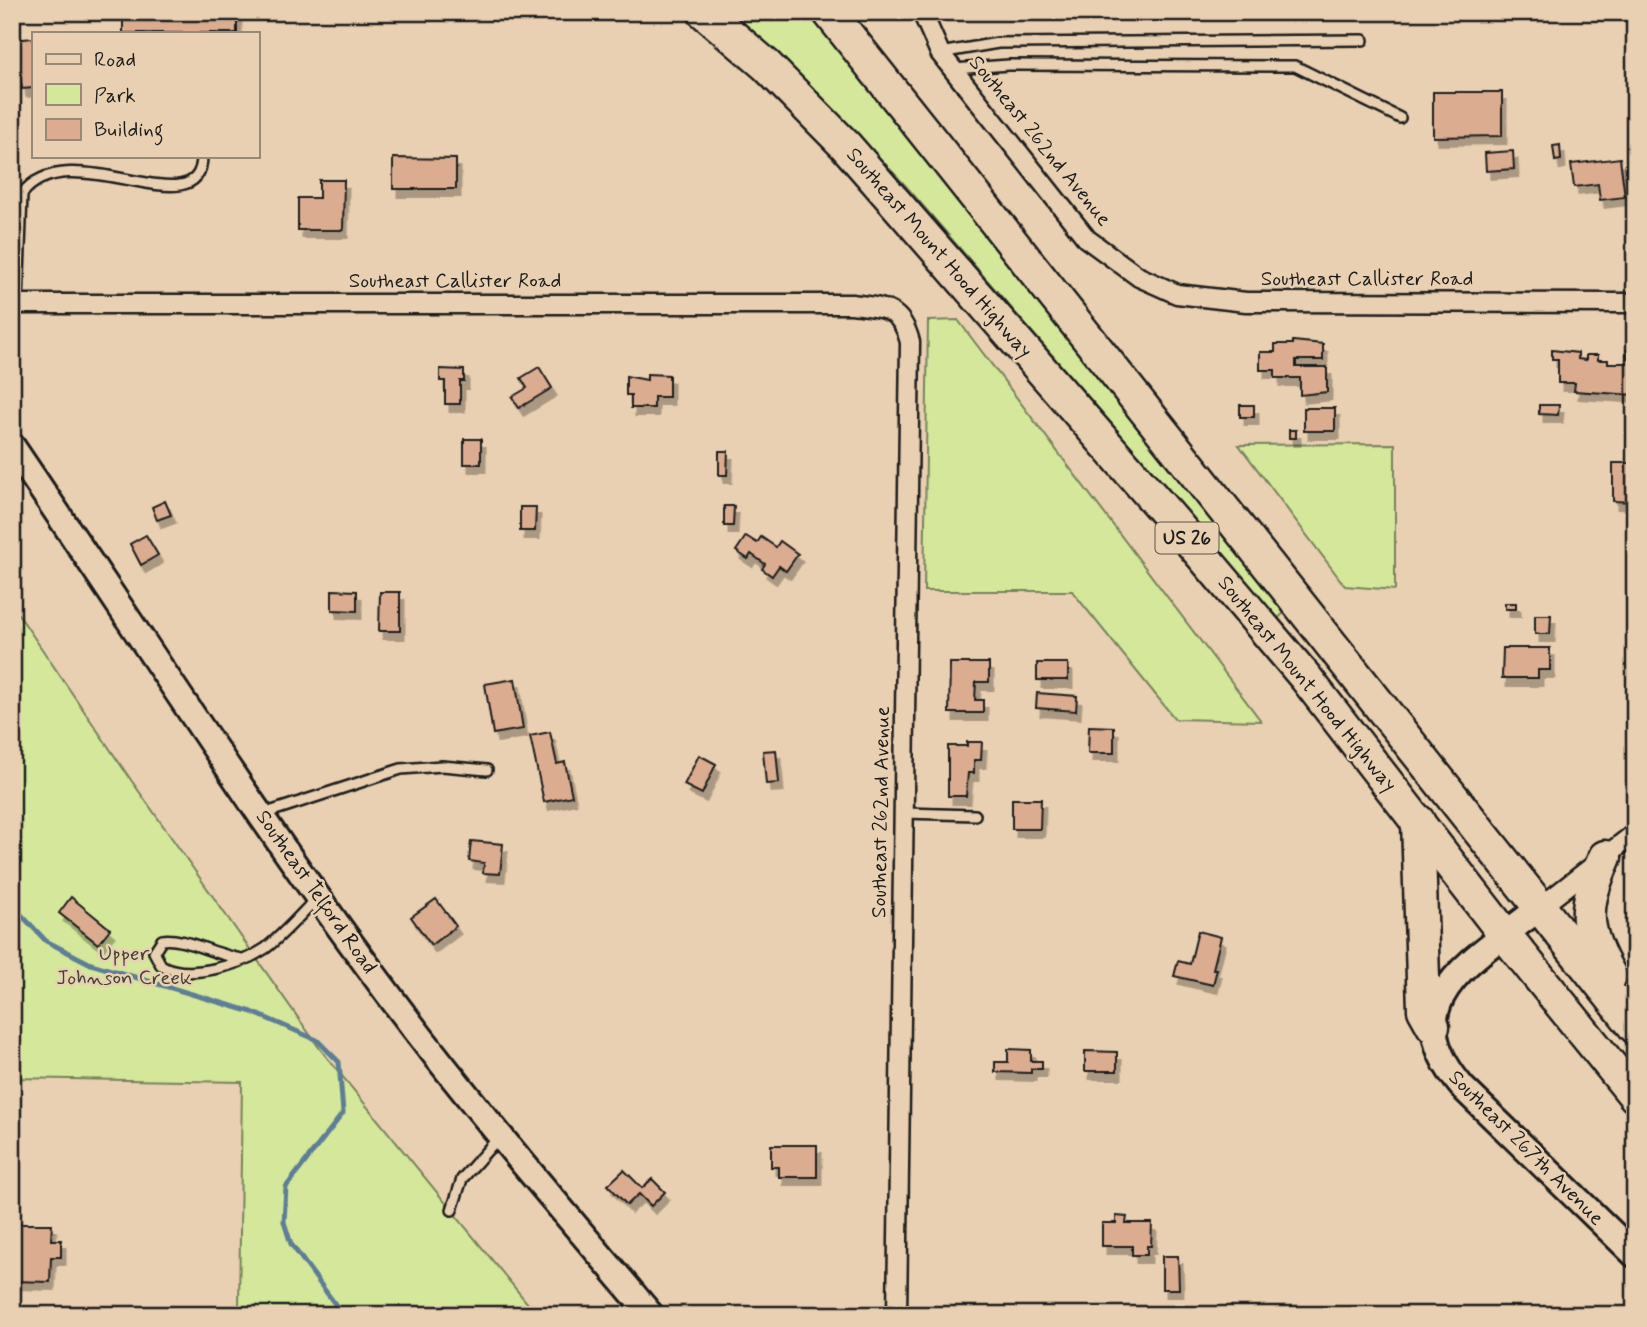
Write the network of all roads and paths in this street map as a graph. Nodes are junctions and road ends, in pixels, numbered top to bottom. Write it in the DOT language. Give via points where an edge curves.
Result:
graph roads {
  1 [pos="704,12"];
  2 [pos="829,12"];
  3 [pos="922,12"];
  4 [pos="1363,40"];
  5 [pos="940,53"];
  6 [pos="953,69"];
  7 [pos="1400,118"];
  8 [pos="202,158"];
  9 [pos="1109,256"];
  10 [pos="1635,303"];
  11 [pos="15,304"];
  12 [pos="897,315"];
  13 [pos="12,446"];
  14 [pos="1306,678"];
  15 [pos="487,770"];
  16 [pos="904,813"];
  17 [pos="261,815"];
  18 [pos="975,815"];
  19 [pos="1418,821"];
  20 [pos="1635,833"];
  21 [pos="1605,857"];
  22 [pos="318,897"];
  23 [pos="1538,909"];
  24 [pos="1505,935"];
  25 [pos="242,959"];
  26 [pos="1635,1020"];
  27 [pos="1433,1026"];
  28 [pos="1635,1027"];
  29 [pos="1635,1069"];
  30 [pos="1635,1096"];
  31 [pos="500,1136"];
  32 [pos="452,1210"];
  33 [pos="1635,1255"];
  34 [pos="12,1312"];
  35 [pos="21,1315"];
  36 [pos="651,1315"];
  37 [pos="897,1315"];
  1 -- 14 [label="highway, Southeast Mount Hood Highway / US 26" via="805,103 888,192"];
  2 -- 23 [label="highway, Southeast Mount Hood Highway / US 26"];
  3 -- 5 [label="street, Southeast 262nd Avenue"];
  4 -- 5 [label="lane" via="998,43"];
  5 -- 6 [label="street, Southeast 262nd Avenue"];
  6 -- 7 [label="lane" via="1009,65 1295,66"];
  6 -- 9 [label="street, Southeast 262nd Avenue" via="1087,239"];
  8 -- 11 [label="lane" via="200,170 176,187 157,187 97,172 38,177 22,194"];
  9 -- 10 [label="street, Southeast Callister Road" via="1139,277 1177,294 1246,302"];
  11 -- 12 [label="street, Southeast Callister Road" via="852,304 881,307"];
  12 -- 16 [label="street, Southeast 262nd Avenue" via="910,342"];
  13 -- 17 [label="street, Southeast Telford Road"];
  14 -- 19 [label="highway, Southeast Mount Hood Highway / US 26"];
  14 -- 23 [label="highway" via="1387,745 1505,896"];
  15 -- 17 [label="lane" via="401,769"];
  16 -- 18 [label="lane"];
  16 -- 37 [label="street, Southeast 262nd Avenue"];
  17 -- 22 [label="street, Southeast Telford Road"];
  19 -- 24 [label="highway, Southeast Mount Hood Highway / US 26"];
  19 -- 27 [label="highway" via="1424,1010"];
  20 -- 21 [label="street"];
  21 -- 23 [label="street"];
  21 -- 26 [label="highway" via="1588,899 1588,929"];
  22 -- 25 [label="lane" via="267,947"];
  22 -- 31 [label="street, Southeast Telford Road"];
  23 -- 24 [label="street"];
  23 -- 28 [label="highway, Southeast Mount Hood Highway / US 26"];
  24 -- 27 [label="street" via="1455,977 1437,1006"];
  24 -- 29 [label="highway" via="1539,947"];
  24 -- 30 [label="highway, Southeast Mount Hood Highway / US 26"];
  25 -- 25 [label="lane" via="173,939 162,940 154,952 161,965 175,971 196,971"];
  27 -- 33 [label="street, Southeast 267th Avenue" via="1444,1066 1463,1088"];
  31 -- 32 [label="lane" via="462,1179"];
  31 -- 36 [label="street, Southeast Telford Road"];
  34 -- 35 [label="lane"];
}
